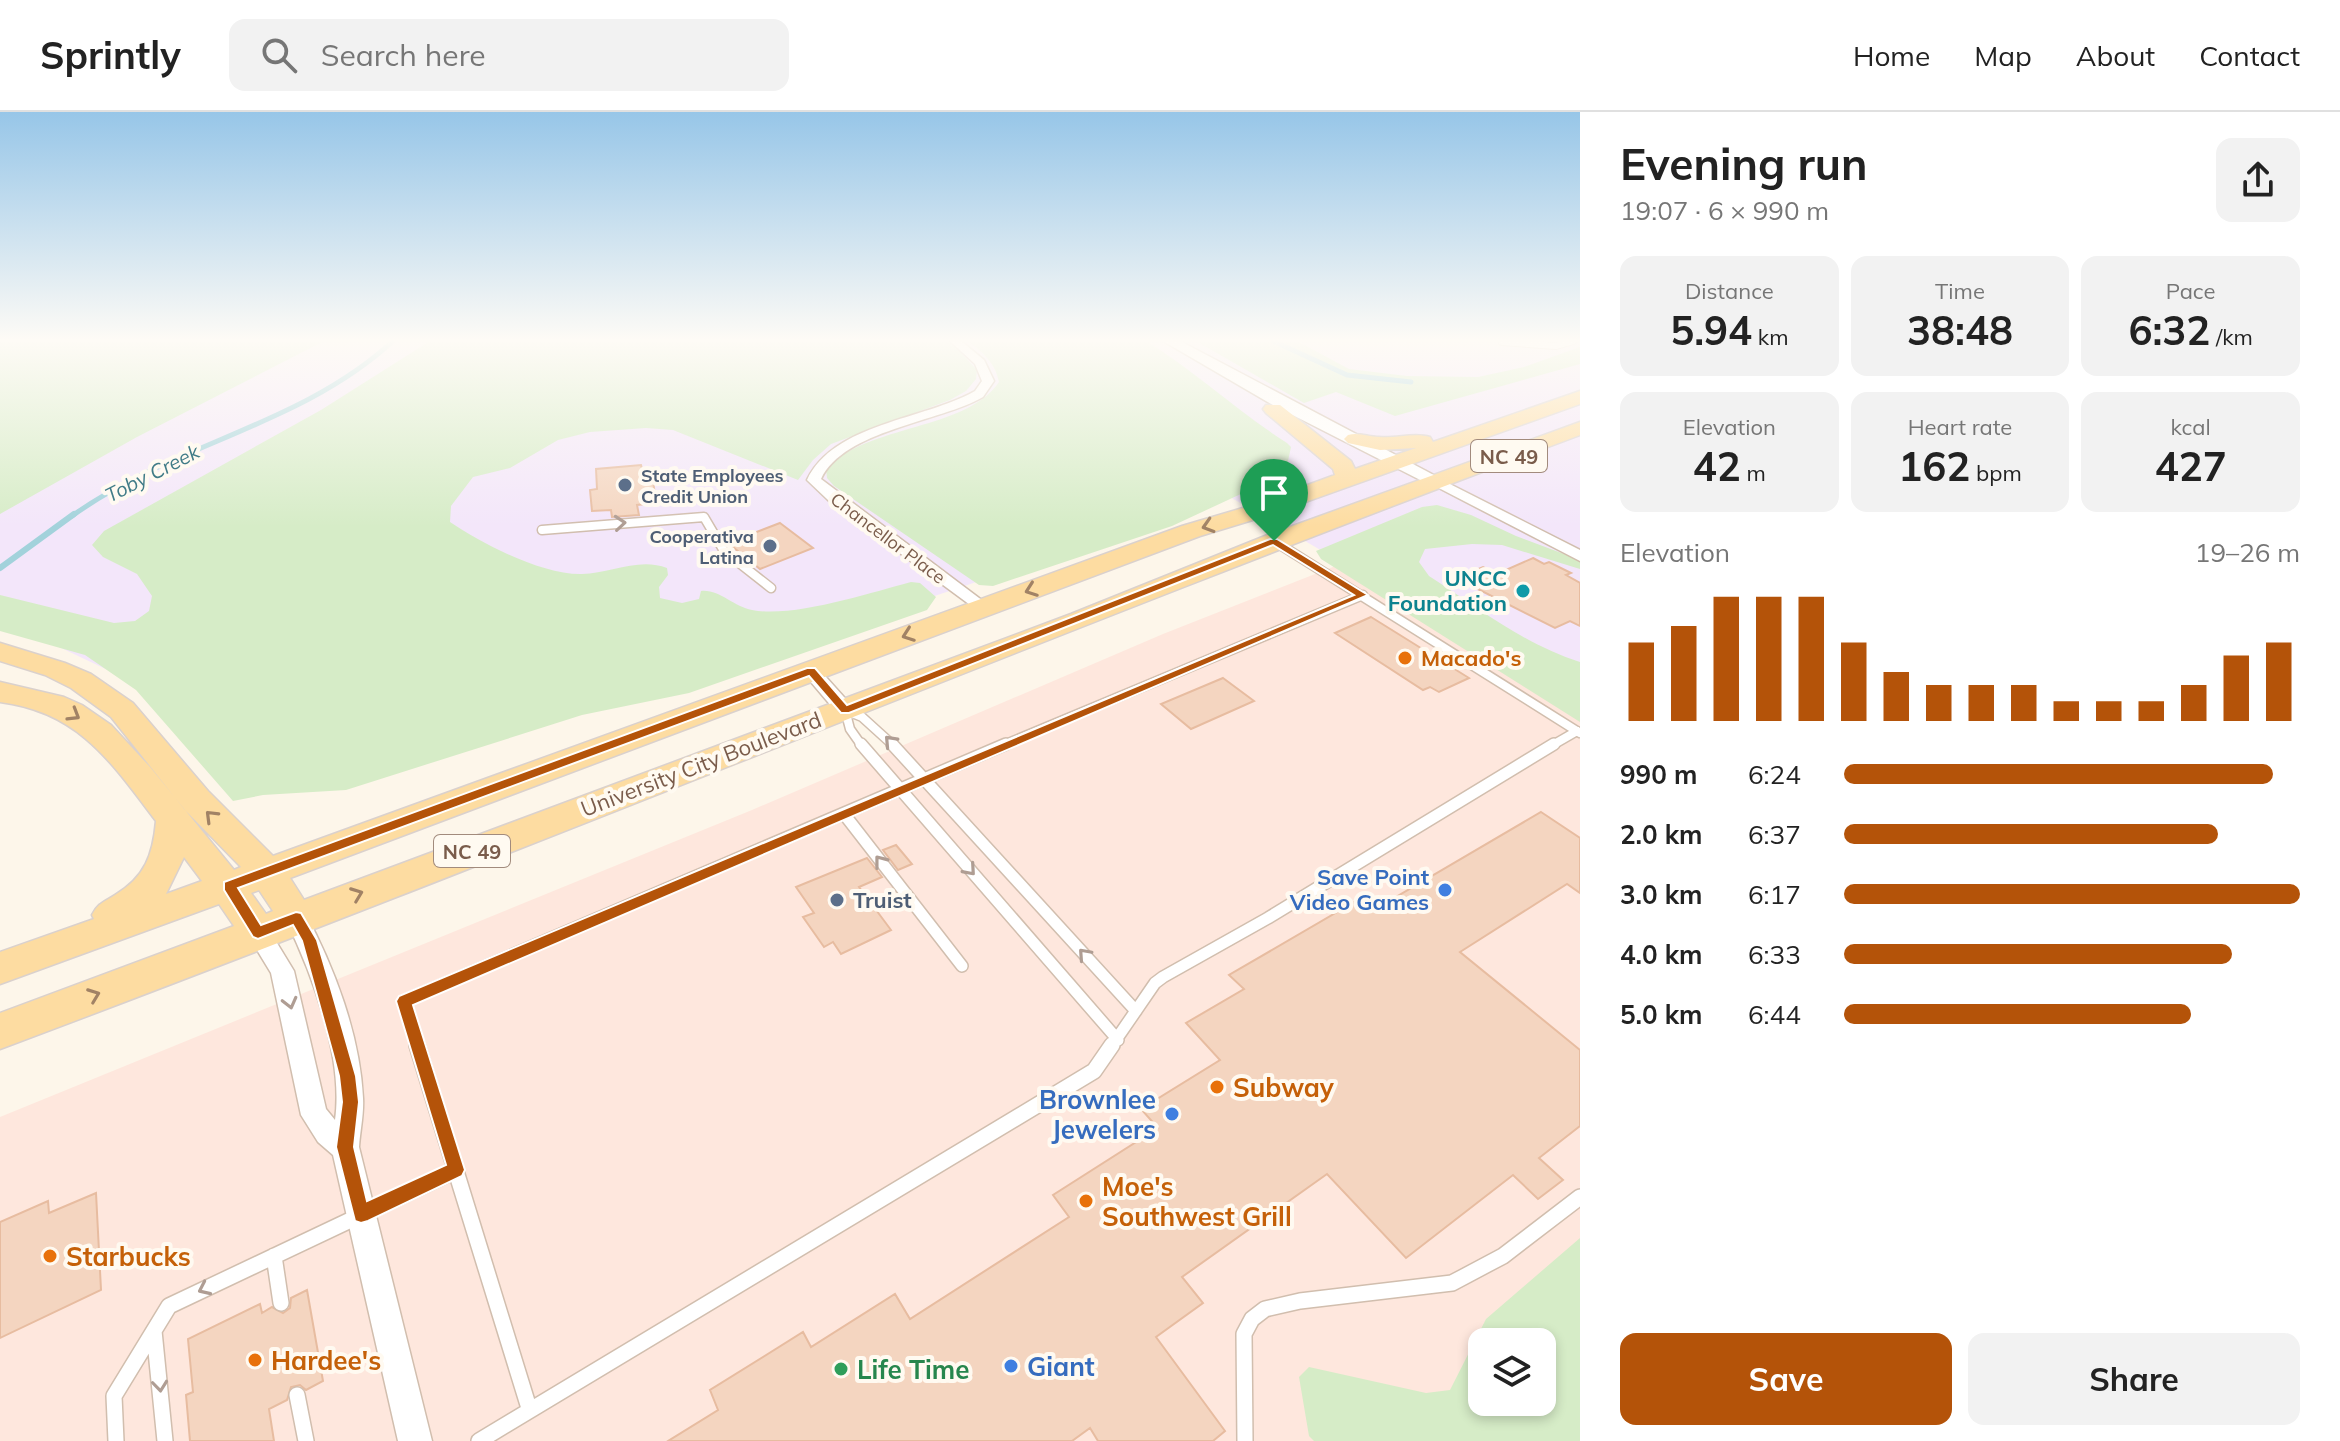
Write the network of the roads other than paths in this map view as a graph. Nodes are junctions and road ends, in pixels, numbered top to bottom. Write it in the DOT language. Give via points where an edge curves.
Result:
graph roads {
  1 [pos="962,403"];
  2 [pos="1263,403"];
  3 [pos="1286,403"];
  4 [pos="1563,403"];
  5 [pos="1273,409"];
  6 [pos="1546,409"];
  7 [pos="1493,427"];
  8 [pos="1580,428"];
  9 [pos="1355,439"];
  10 [pos="1411,474"];
  11 [pos="1340,482"];
  12 [pos="542,530"];
  13 [pos="1274,541"];
  14 [pos="1580,556"];
  15 [pos="771,588"];
  16 [pos="1363,595"];
  17 [pos="981,608"];
  18 [pos="0,652"];
  19 [pos="811,671"];
  20 [pos="0,692"];
  21 [pos="845,710"];
  22 [pos="1579,732"];
  23 [pos="925,779"];
  24 [pos="900,790"];
  25 [pos="844,814"];
  26 [pos="173,818"];
  27 [pos="266,871"];
  28 [pos="229,886"];
  29 [pos="296,918"];
  30 [pos="258,932"];
  31 [pos="962,966"];
  32 [pos="0,968"];
  33 [pos="1136,1011"];
  34 [pos="0,1031"];
  35 [pos="1118,1040"];
  36 [pos="345,1147"];
  37 [pos="456,1170"];
  38 [pos="1580,1197"];
  39 [pos="361,1214"];
  40 [pos="274,1256"];
  41 [pos="281,1303"];
  42 [pos="154,1331"];
  43 [pos="297,1395"];
  44 [pos="529,1408"];
  45 [pos="116,1441"];
  46 [pos="165,1441"];
  47 [pos="306,1441"];
  48 [pos="415,1441"];
  49 [pos="479,1441"];
  50 [pos="1245,1441"];
  1 -- 17 [label="street, Chancellor Place" via="849,445 819,466 814,480"];
  2 -- 5 [label="street"];
  3 -- 9 [label="street"];
  4 -- 6 [label="main road, University City Boulevard / NC 49"];
  5 -- 10 [label="street"];
  5 -- 11 [label="main road" via="1343,466 1347,476"];
  6 -- 7 [label="main road, University City Boulevard / NC 49"];
  6 -- 10 [label="main road"];
  7 -- 9 [label="main road" via="1405,443"];
  7 -- 10 [label="main road, University City Boulevard / NC 49"];
  8 -- 10 [label="main road, University City Boulevard / NC 49"];
  9 -- 10 [label="street"];
  10 -- 11 [label="main road, University City Boulevard / NC 49"];
  10 -- 13 [label="main road, University City Boulevard / NC 49"];
  10 -- 14 [label="street" via="1512,531"];
  11 -- 17 [label="main road, University City Boulevard / NC 49, one-way"];
  12 -- 15 [label="lane, one-way" via="704,517 724,551"];
  13 -- 16 [label="lane"];
  13 -- 21 [label="main road, University City Boulevard / NC 49"];
  16 -- 22 [label="lane"];
  16 -- 23 [label="lane"];
  17 -- 19 [label="main road, University City Boulevard / NC 49, one-way"];
  27 -- 18 [label="main road, one-way" via="111,701 55,669"];
  19 -- 21 [label="street"];
  19 -- 27 [label="main road, University City Boulevard / NC 49"];
  20 -- 26 [label="main road, one-way" via="73,713 138,773"];
  23 -- 21 [label="lane, one-way" via="873,725"];
  21 -- 24 [label="lane" via="854,736"];
  29 -- 21 [label="main road, University City Boulevard / NC 49, one-way"];
  22 -- 33 [label="lane" via="1163,977"];
  23 -- 24 [label="lane"];
  33 -- 23 [label="lane, one-way"];
  24 -- 25 [label="lane"];
  24 -- 35 [label="lane, one-way"];
  31 -- 25 [label="lane, one-way"];
  25 -- 37 [label="lane" via="404,1001"];
  26 -- 28 [label="main road"];
  26 -- 32 [label="main road" via="167,865 138,898"];
  27 -- 28 [label="main road, University City Boulevard / NC 49"];
  27 -- 29 [label="main road"];
  28 -- 30 [label="main road"];
  28 -- 32 [label="main road, University City Boulevard / NC 49"];
  29 -- 30 [label="main road, University City Boulevard / NC 49"];
  29 -- 36 [label="street" via="309,940 348,1076"];
  34 -- 30 [label="main road, University City Boulevard / NC 49, one-way"];
  30 -- 36 [label="street, one-way" via="282,971 314,1115"];
  33 -- 35 [label="lane"];
  35 -- 44 [label="lane" via="1094,1071"];
  36 -- 39 [label="street"];
  37 -- 39 [label="lane"];
  37 -- 44 [label="lane"];
  38 -- 50 [label="lane" via="1452,1283 1265,1309 1244,1334"];
  39 -- 40 [label="lane"];
  39 -- 48 [label="street"];
  40 -- 41 [label="lane"];
  40 -- 42 [label="lane, one-way" via="169,1306"];
  42 -- 45 [label="lane" via="114,1396"];
  42 -- 46 [label="lane, one-way"];
  43 -- 47 [label="lane"];
  44 -- 49 [label="lane"];
}
